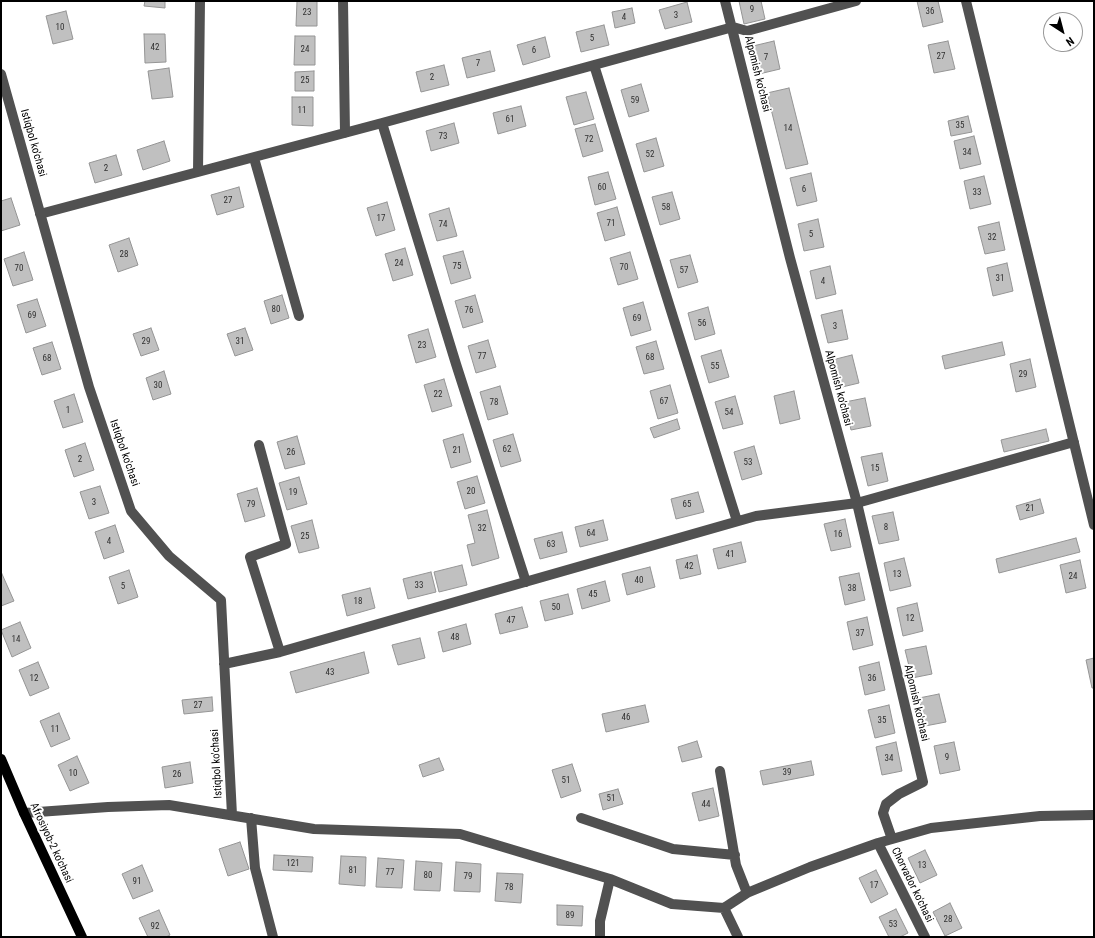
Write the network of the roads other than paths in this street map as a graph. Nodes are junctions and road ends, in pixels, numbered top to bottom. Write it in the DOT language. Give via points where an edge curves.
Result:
graph roads {
  1 [pos="200,1"];
  2 [pos="343,1"];
  3 [pos="725,1"];
  4 [pos="856,1"];
  5 [pos="966,1"];
  6 [pos="732,27"];
  7 [pos="594,65"];
  8 [pos="1,74"];
  9 [pos="382,124"];
  10 [pos="345,133"];
  11 [pos="254,158"];
  12 [pos="198,172"];
  13 [pos="40,214"];
  14 [pos="299,316"];
  15 [pos="1074,442"];
  16 [pos="259,445"];
  17 [pos="857,503"];
  18 [pos="738,521"];
  19 [pos="1094,525"];
  20 [pos="526,582"];
  21 [pos="280,652"];
  22 [pos="224,664"];
  23 [pos="1,759"];
  24 [pos="720,771"];
  25 [pos="24,813"];
  26 [pos="232,815"];
  27 [pos="1094,815"];
  28 [pos="252,818"];
  29 [pos="581,818"];
  30 [pos="892,839"];
  31 [pos="878,843"];
  32 [pos="736,860"];
  33 [pos="610,879"];
  34 [pos="747,893"];
  35 [pos="724,908"];
  36 [pos="82,937"];
  37 [pos="272,937"];
  38 [pos="600,937"];
  39 [pos="738,937"];
  40 [pos="925,937"];
  1 -- 12 [label="street"];
  2 -- 10 [label="street"];
  3 -- 6 [label="street, Alpomish ko'chasi"];
  4 -- 6 [label="street" via="747,30"];
  5 -- 15 [label="street"];
  6 -- 7 [label="street"];
  6 -- 17 [label="street, Alpomish ko'chasi" via="790,258"];
  7 -- 9 [label="street"];
  7 -- 18 [label="street"];
  8 -- 13 [label="street, Istiqbol ko'chasi"];
  9 -- 10 [label="street"];
  9 -- 20 [label="street"];
  10 -- 11 [label="street"];
  11 -- 12 [label="street"];
  11 -- 14 [label="street"];
  12 -- 13 [label="street"];
  13 -- 22 [label="street, Istiqbol ko'chasi" via="89,387 131,511 169,556 221,600"];
  15 -- 17 [label="street"];
  15 -- 19 [label="street"];
  16 -- 21 [label="street" via="286,544 250,557"];
  17 -- 18 [label="street" via="756,516"];
  17 -- 30 [label="street, Alpomish ko'chasi" via="923,782 886,804 884,813"];
  18 -- 20 [label="street"];
  20 -- 21 [label="street"];
  21 -- 22 [label="street"];
  22 -- 26 [label="street, Istiqbol ko'chasi"];
  23 -- 25 [label="main road, Afrosiyob-2 ko'chasi"];
  24 -- 32 [label="street"];
  25 -- 26 [label="street" via="169,805"];
  25 -- 36 [label="main road, Afrosiyob-2 ko'chasi"];
  26 -- 28 [label="street"];
  27 -- 30 [label="street" via="1040,816 931,828"];
  28 -- 33 [label="street" via="314,829 460,834"];
  28 -- 37 [label="street" via="255,868"];
  29 -- 32 [label="street" via="673,849"];
  30 -- 31 [label="street"];
  31 -- 34 [label="street"];
  31 -- 40 [label="street, Chorvador ko'chasi"];
  32 -- 34 [label="street"];
  33 -- 35 [label="street" via="672,904"];
  33 -- 38 [label="street" via="600,921"];
  34 -- 35 [label="street"];
  35 -- 39 [label="street"];
}
